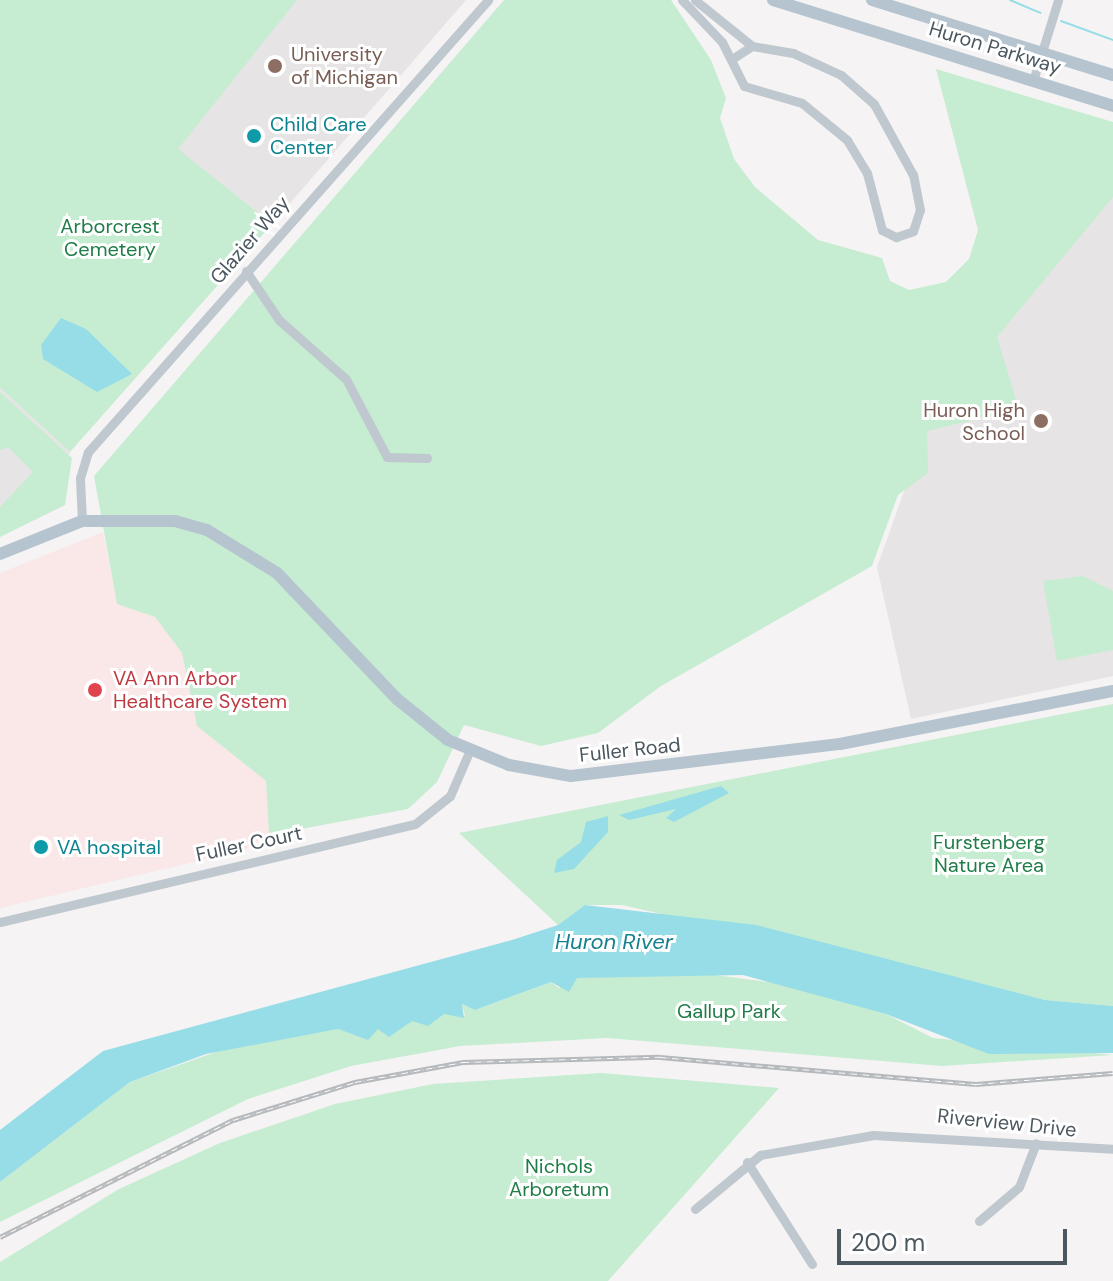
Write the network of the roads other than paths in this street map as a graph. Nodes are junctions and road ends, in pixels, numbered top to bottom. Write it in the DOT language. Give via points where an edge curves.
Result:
graph roads {
  1 [pos="488,0"];
  2 [pos="682,0"];
  3 [pos="695,0"];
  4 [pos="773,0"];
  5 [pos="872,0"];
  6 [pos="1058,0"];
  7 [pos="752,46"];
  8 [pos="1041,53"];
  9 [pos="732,59"];
  10 [pos="1113,75"];
  11 [pos="1033,81"];
  12 [pos="1113,106"];
  13 [pos="246,271"];
  14 [pos="427,458"];
  15 [pos="82,521"];
  16 [pos="0,554"];
  17 [pos="1113,691"];
  18 [pos="469,752"];
  19 [pos="0,922"];
  20 [pos="1036,1143"];
  21 [pos="1113,1149"];
  22 [pos="747,1162"];
  23 [pos="695,1209"];
  24 [pos="979,1221"];
  25 [pos="812,1264"];
  1 -- 13 [label="street, Glazier Way"];
  2 -- 9 [label="street"];
  3 -- 7 [label="street"];
  4 -- 11 [label="main road, Huron Parkway"];
  5 -- 8 [label="main road, Huron Parkway"];
  6 -- 8 [label="street"];
  7 -- 9 [label="street"];
  7 -- 9 [label="street" via="815,60 874,104 913,175 920,210 913,231 896,237 882,230 867,173 837,128 802,103 744,86"];
  8 -- 10 [label="main road, Huron Parkway"];
  8 -- 11 [label="street"];
  11 -- 12 [label="main road, Huron Parkway"];
  13 -- 14 [label="street" via="279,320 346,379 387,457"];
  13 -- 15 [label="street, Glazier Way" via="88,452 80,478"];
  15 -- 16 [label="main road, Fuller Road"];
  15 -- 18 [label="main road, Fuller Road" via="175,521 236,543 277,573 397,699"];
  17 -- 18 [label="main road, Fuller Road" via="840,744 606,775 536,771"];
  18 -- 19 [label="street, Fuller Court" via="450,796 415,824"];
  20 -- 21 [label="street, Riverview Drive"];
  20 -- 22 [label="street, Riverview Drive" via="897,1134 772,1152"];
  20 -- 24 [label="street" via="1019,1187"];
  22 -- 23 [label="street"];
  22 -- 25 [label="street"];
}
